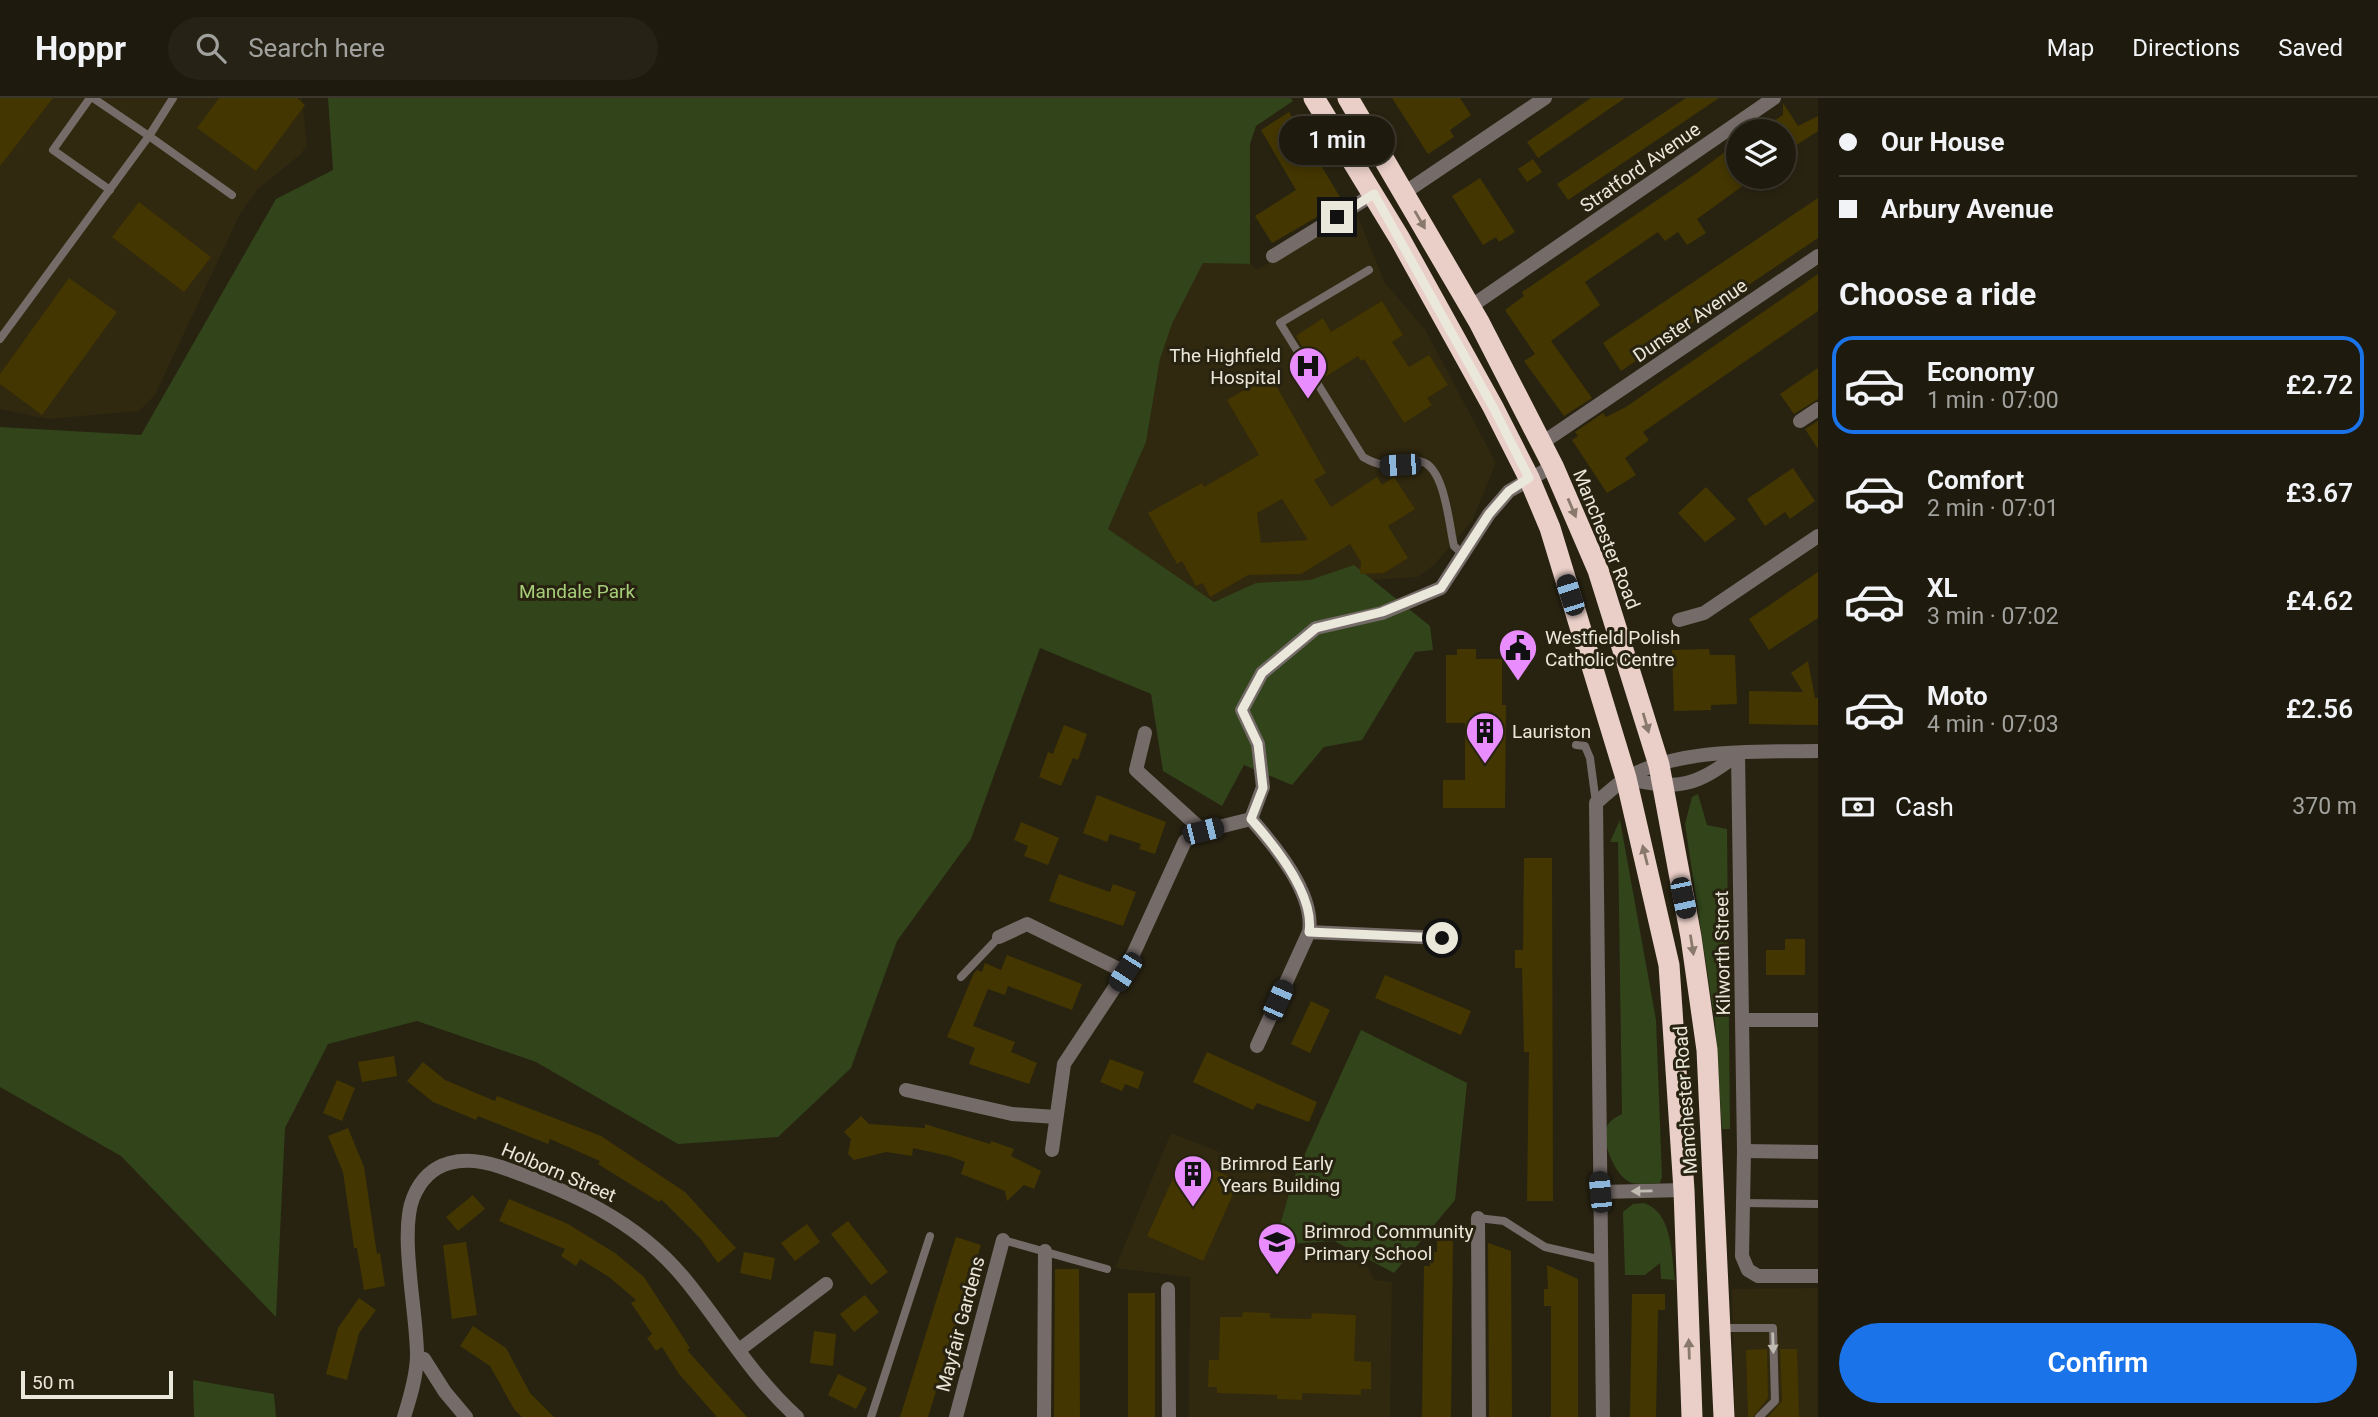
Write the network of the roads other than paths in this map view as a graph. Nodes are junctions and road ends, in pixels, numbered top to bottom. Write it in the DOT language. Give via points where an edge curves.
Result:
graph roads {
  1 [pos="92,98"];
  2 [pos="173,98"];
  3 [pos="1314,98"];
  4 [pos="1348,98"];
  5 [pos="1545,98"];
  6 [pos="1774,98"];
  7 [pos="149,136"];
  8 [pos="110,190"];
  9 [pos="1404,193"];
  10 [pos="1374,194"];
  11 [pos="232,195"];
  12 [pos="1818,256"];
  13 [pos="1273,257"];
  14 [pos="1369,270"];
  15 [pos="1470,307"];
  16 [pos="0,339"];
  17 [pos="1818,409"];
  18 [pos="1800,421"];
  19 [pos="1542,443"];
  20 [pos="1553,466"];
  21 [pos="1529,478"];
  22 [pos="1818,536"];
  23 [pos="1465,556"];
  24 [pos="1679,620"];
  25 [pos="1145,733"];
  26 [pos="1576,745"];
  27 [pos="1818,751"];
  28 [pos="1738,754"];
  29 [pos="1659,765"];
  30 [pos="1626,778"];
  31 [pos="1664,787"];
  32 [pos="1596,803"];
  33 [pos="1251,819"];
  34 [pos="1203,831"];
  35 [pos="1309,932"];
  36 [pos="999,937"];
  37 [pos="1442,938"];
  38 [pos="1125,972"];
  39 [pos="961,977"];
  40 [pos="1743,1020"];
  41 [pos="1818,1020"];
  42 [pos="1257,1046"];
  43 [pos="906,1090"];
  44 [pos="1056,1118"];
  45 [pos="1052,1150"];
  46 [pos="1744,1151"];
  47 [pos="1818,1152"];
  48 [pos="1684,1190"];
  49 [pos="1600,1192"];
  50 [pos="1743,1203"];
  51 [pos="1818,1204"];
  52 [pos="1478,1219"];
  53 [pos="930,1236"];
  54 [pos="1003,1240"];
  55 [pos="1045,1251"];
  56 [pos="1602,1260"];
  57 [pos="1107,1269"];
  58 [pos="1818,1276"];
  59 [pos="826,1284"];
  60 [pos="1168,1289"];
  61 [pos="1720,1328"];
  62 [pos="739,1350"];
  63 [pos="417,1357"];
  64 [pos="404,1417"];
  65 [pos="466,1417"];
  66 [pos="797,1417"];
  67 [pos="871,1417"];
  68 [pos="956,1417"];
  69 [pos="1045,1417"];
  70 [pos="1169,1417"];
  71 [pos="1479,1417"];
  72 [pos="1603,1417"];
  73 [pos="1692,1417"];
  74 [pos="1724,1417"];
  75 [pos="1759,1417"];
  1 -- 7 [label="lane"];
  1 -- 8 [label="lane" via="53,150"];
  2 -- 7 [label="lane"];
  3 -- 10 [label="highway, Manchester Road"];
  4 -- 9 [label="highway, Manchester Road"];
  5 -- 9 [label="street"];
  6 -- 15 [label="street, Stratford Avenue"];
  7 -- 8 [label="lane"];
  7 -- 11 [label="lane"];
  8 -- 16 [label="lane"];
  9 -- 15 [label="highway, Manchester Road, one-way"];
  10 -- 13 [label="street"];
  10 -- 21 [label="highway, Manchester Road"];
  12 -- 19 [label="street, Dunster Avenue"];
  14 -- 23 [label="lane" via="1280,323 1363,457 1378,466 1426,463 1446,493 1454,546"];
  15 -- 19 [label="highway, Manchester Road"];
  17 -- 18 [label="street"];
  19 -- 20 [label="highway, Manchester Road"];
  20 -- 21 [label="street"];
  20 -- 29 [label="highway, Manchester Road, one-way" via="1598,570"];
  21 -- 23 [label="street" via="1509,491 1489,514"];
  21 -- 30 [label="highway, Manchester Road" via="1550,528"];
  22 -- 24 [label="street" via="1704,613"];
  23 -- 33 [label="street" via="1441,588 1382,612 1316,628 1262,673 1242,710 1258,744 1263,788"];
  25 -- 34 [label="street" via="1136,769"];
  26 -- 32 [label="lane" via="1585,746 1590,758"];
  27 -- 28 [label="street"];
  28 -- 29 [label="street" via="1698,755"];
  28 -- 31 [label="street" via="1711,775"];
  28 -- 40 [label="street, Kilworth Street"];
  29 -- 30 [label="street"];
  29 -- 31 [label="highway, Manchester Road"];
  30 -- 31 [label="street"];
  30 -- 32 [label="street"];
  48 -- 30 [label="highway, Manchester Road, one-way" via="1669,965"];
  31 -- 61 [label="highway, Manchester Road, one-way" via="1707,1050"];
  32 -- 49 [label="street"];
  33 -- 34 [label="street"];
  33 -- 35 [label="street" via="1287,861 1311,920"];
  34 -- 38 [label="street" via="1185,841"];
  35 -- 37 [label="street"];
  35 -- 42 [label="street"];
  36 -- 38 [label="street" via="1027,924"];
  36 -- 39 [label="lane"];
  38 -- 44 [label="street" via="1064,1064"];
  40 -- 41 [label="street"];
  40 -- 46 [label="street, Kilworth Street"];
  43 -- 44 [label="street" via="1012,1114"];
  44 -- 45 [label="street"];
  46 -- 47 [label="street"];
  46 -- 50 [label="street, Kilworth Street"];
  48 -- 49 [label="street, one-way"];
  73 -- 48 [label="highway, Manchester Road, one-way"];
  49 -- 56 [label="street"];
  50 -- 51 [label="lane"];
  50 -- 58 [label="street, Kilworth Street" via="1742,1256 1748,1270 1758,1276"];
  52 -- 56 [label="lane" via="1504,1221 1545,1247"];
  52 -- 71 [label="street"];
  53 -- 67 [label="lane"];
  54 -- 55 [label="lane, Mayfair Gardens"];
  54 -- 68 [label="street, Mayfair Gardens"];
  55 -- 57 [label="lane, Mayfair Gardens"];
  55 -- 69 [label="street"];
  56 -- 72 [label="street"];
  59 -- 62 [label="street"];
  60 -- 70 [label="street"];
  61 -- 74 [label="highway, Manchester Road"];
  61 -- 75 [label="lane, one-way" via="1773,1328 1775,1401"];
  62 -- 63 [label="street, Holborn Street" via="683,1277 627,1224 526,1176 474,1160 453,1160 430,1171 419,1184 408,1212"];
  62 -- 66 [label="street, Holborn Street" via="763,1384"];
  63 -- 64 [label="street, Holborn Street"];
  63 -- 65 [label="street" via="424,1359"];
}
